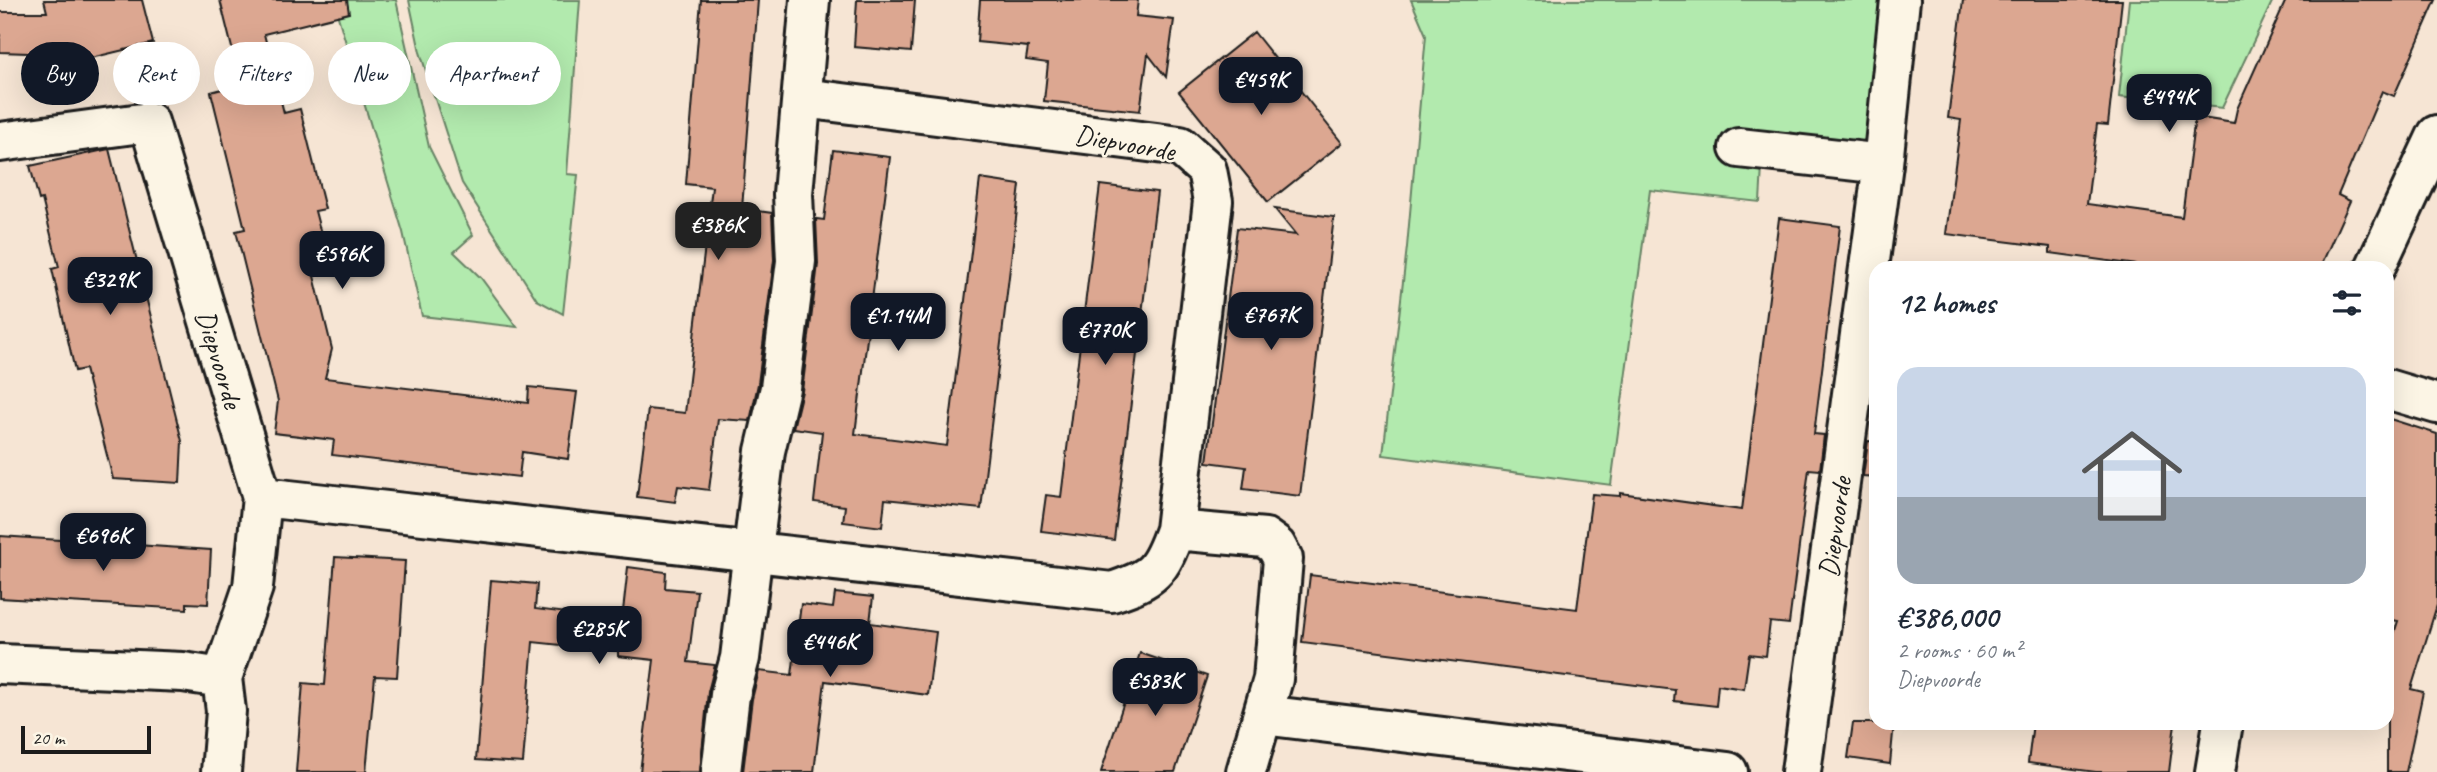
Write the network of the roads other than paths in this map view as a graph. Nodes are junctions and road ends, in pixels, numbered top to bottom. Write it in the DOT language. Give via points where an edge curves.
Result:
graph roads {
  1 [pos="810,0"];
  2 [pos="1900,0"];
  3 [pos="803,98"];
  4 [pos="2437,135"];
  5 [pos="0,142"];
  6 [pos="1739,148"];
  7 [pos="1883,164"];
  8 [pos="1873,261"];
  9 [pos="2378,261"];
  10 [pos="1869,297"];
  11 [pos="2394,391"];
  12 [pos="2437,404"];
  13 [pos="262,498"];
  14 [pos="1175,530"];
  15 [pos="753,552"];
  16 [pos="0,664"];
  17 [pos="222,678"];
  18 [pos="1264,715"];
  19 [pos="2222,730"];
  20 [pos="221,772"];
  21 [pos="722,772"];
  22 [pos="1246,772"];
  23 [pos="1728,772"];
  24 [pos="1801,772"];
  25 [pos="2215,772"];
  1 -- 3 [label="street"];
  2 -- 7 [label="street, Diepvoorde"];
  3 -- 14 [label="street, Diepvoorde" via="1180,146 1207,170 1213,201"];
  3 -- 15 [label="street" via="793,194 796,261"];
  4 -- 9 [label="street"];
  5 -- 13 [label="street, Diepvoorde" via="149,122"];
  6 -- 7 [label="street"];
  7 -- 8 [label="street, Diepvoorde"];
  10 -- 24 [label="street, Diepvoorde"];
  11 -- 12 [label="street"];
  13 -- 15 [label="street, Diepvoorde"];
  13 -- 17 [label="street, Diepvoorde" via="253,587"];
  14 -- 15 [label="street, Diepvoorde" via="1166,557 1147,580 1112,592"];
  14 -- 18 [label="street" via="1265,538 1283,559 1273,679"];
  15 -- 21 [label="street"];
  16 -- 17 [label="street" via="183,672"];
  17 -- 20 [label="street, Diepvoorde" via="226,711"];
  18 -- 22 [label="street"];
  18 -- 23 [label="street"];
  19 -- 25 [label="street"];
}
